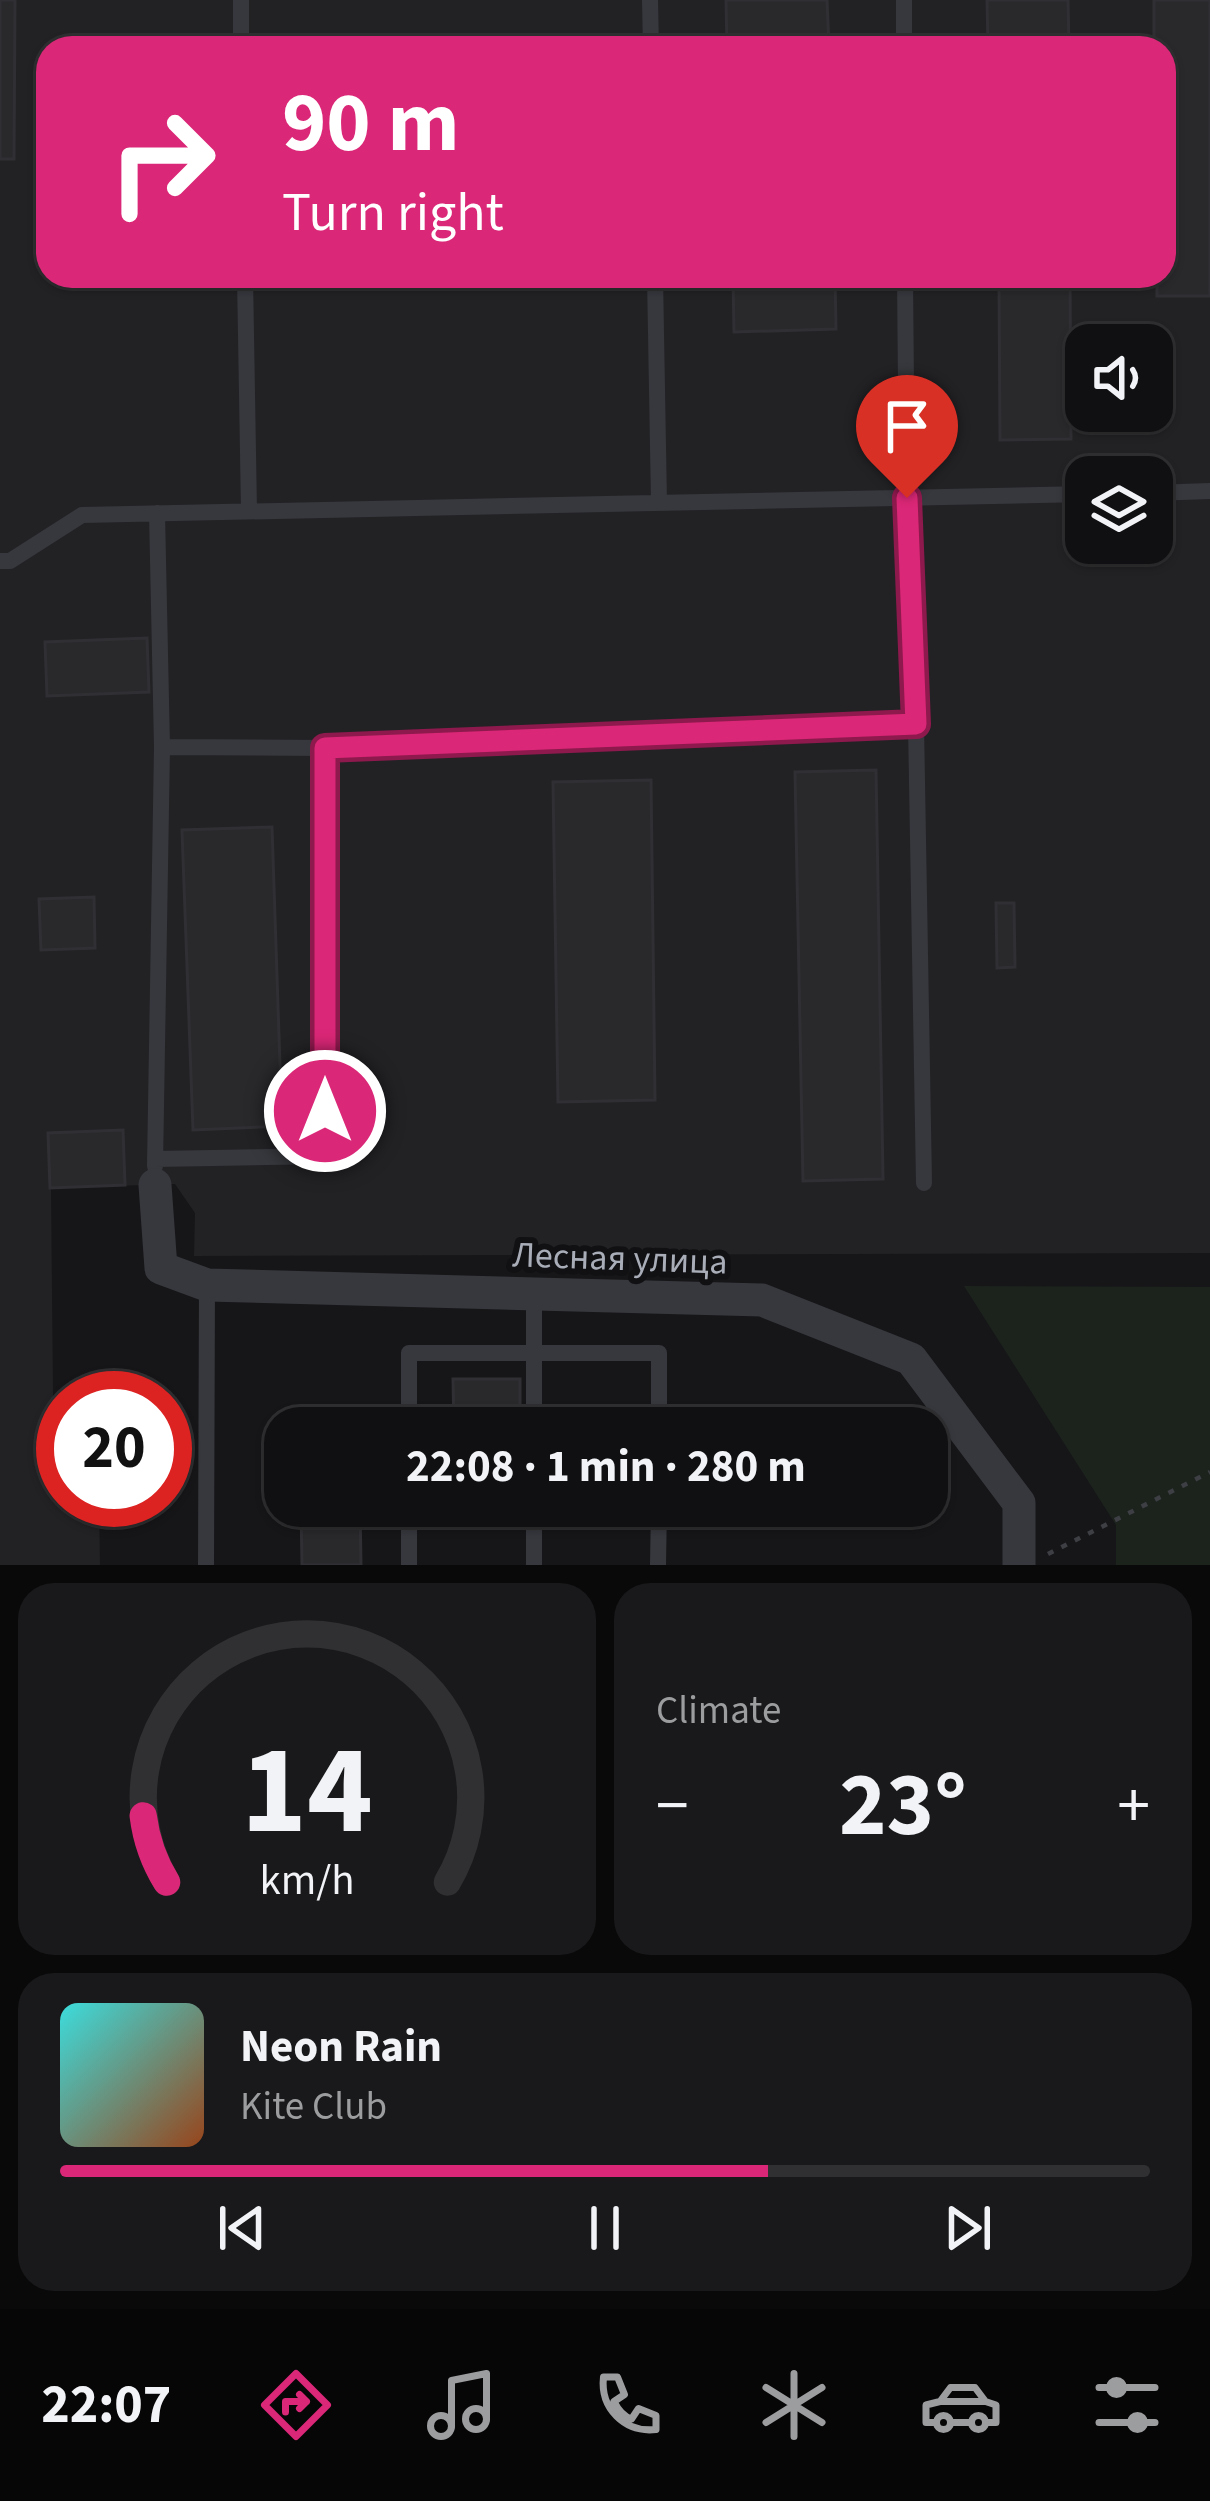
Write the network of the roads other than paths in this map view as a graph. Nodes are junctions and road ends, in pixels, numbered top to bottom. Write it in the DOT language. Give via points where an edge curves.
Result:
graph roads {
  1 [pos="241,0"];
  2 [pos="650,0"];
  3 [pos="904,0"];
  4 [pos="241,36"];
  5 [pos="651,36"];
  6 [pos="904,36"];
  7 [pos="245,288"];
  8 [pos="655,288"];
  9 [pos="905,288"];
  10 [pos="1210,491"];
  11 [pos="1173,492"];
  12 [pos="1065,494"];
  13 [pos="907,498"];
  14 [pos="658,503"];
  15 [pos="249,511"];
  16 [pos="157,513"];
  17 [pos="0,561"];
  18 [pos="916,724"];
  19 [pos="162,747"];
  20 [pos="325,748"];
  21 [pos="155,1172"];
  22 [pos="924,1183"];
  23 [pos="207,1285"];
  24 [pos="534,1294"];
  25 [pos="534,1353"];
  26 [pos="409,1407"];
  27 [pos="534,1407"];
  28 [pos="659,1407"];
  29 [pos="409,1527"];
  30 [pos="534,1527"];
  31 [pos="658,1527"];
  32 [pos="1033,1560"];
  33 [pos="206,1565"];
  34 [pos="409,1565"];
  35 [pos="534,1565"];
  36 [pos="658,1565"];
  1 -- 4 [label="lane"];
  2 -- 5 [label="lane"];
  3 -- 6 [label="lane"];
  7 -- 15 [label="lane"];
  8 -- 14 [label="lane"];
  9 -- 13 [label="lane"];
  10 -- 11 [label="lane"];
  12 -- 13 [label="lane"];
  13 -- 14 [label="lane"];
  13 -- 18 [label="lane"];
  14 -- 15 [label="lane"];
  15 -- 16 [label="lane"];
  16 -- 17 [label="lane" via="82,515"];
  16 -- 19 [label="lane"];
  18 -- 20 [label="lane"];
  18 -- 22 [label="lane"];
  19 -- 20 [label="lane"];
  19 -- 21 [label="lane"];
  20 -- 21 [label="lane" via="325,1156"];
  21 -- 23 [label="street, Лесная улица" via="161,1268"];
  23 -- 24 [label="street, Лесная улица"];
  23 -- 33 [label="lane"];
  24 -- 25 [label="lane"];
  24 -- 32 [label="street, Лесная улица" via="762,1300 911,1358 1019,1504"];
  25 -- 26 [label="lane" via="409,1353"];
  25 -- 27 [label="lane"];
  25 -- 28 [label="lane" via="659,1353"];
  29 -- 34 [label="lane"];
  30 -- 35 [label="lane"];
  31 -- 36 [label="lane"];
}
